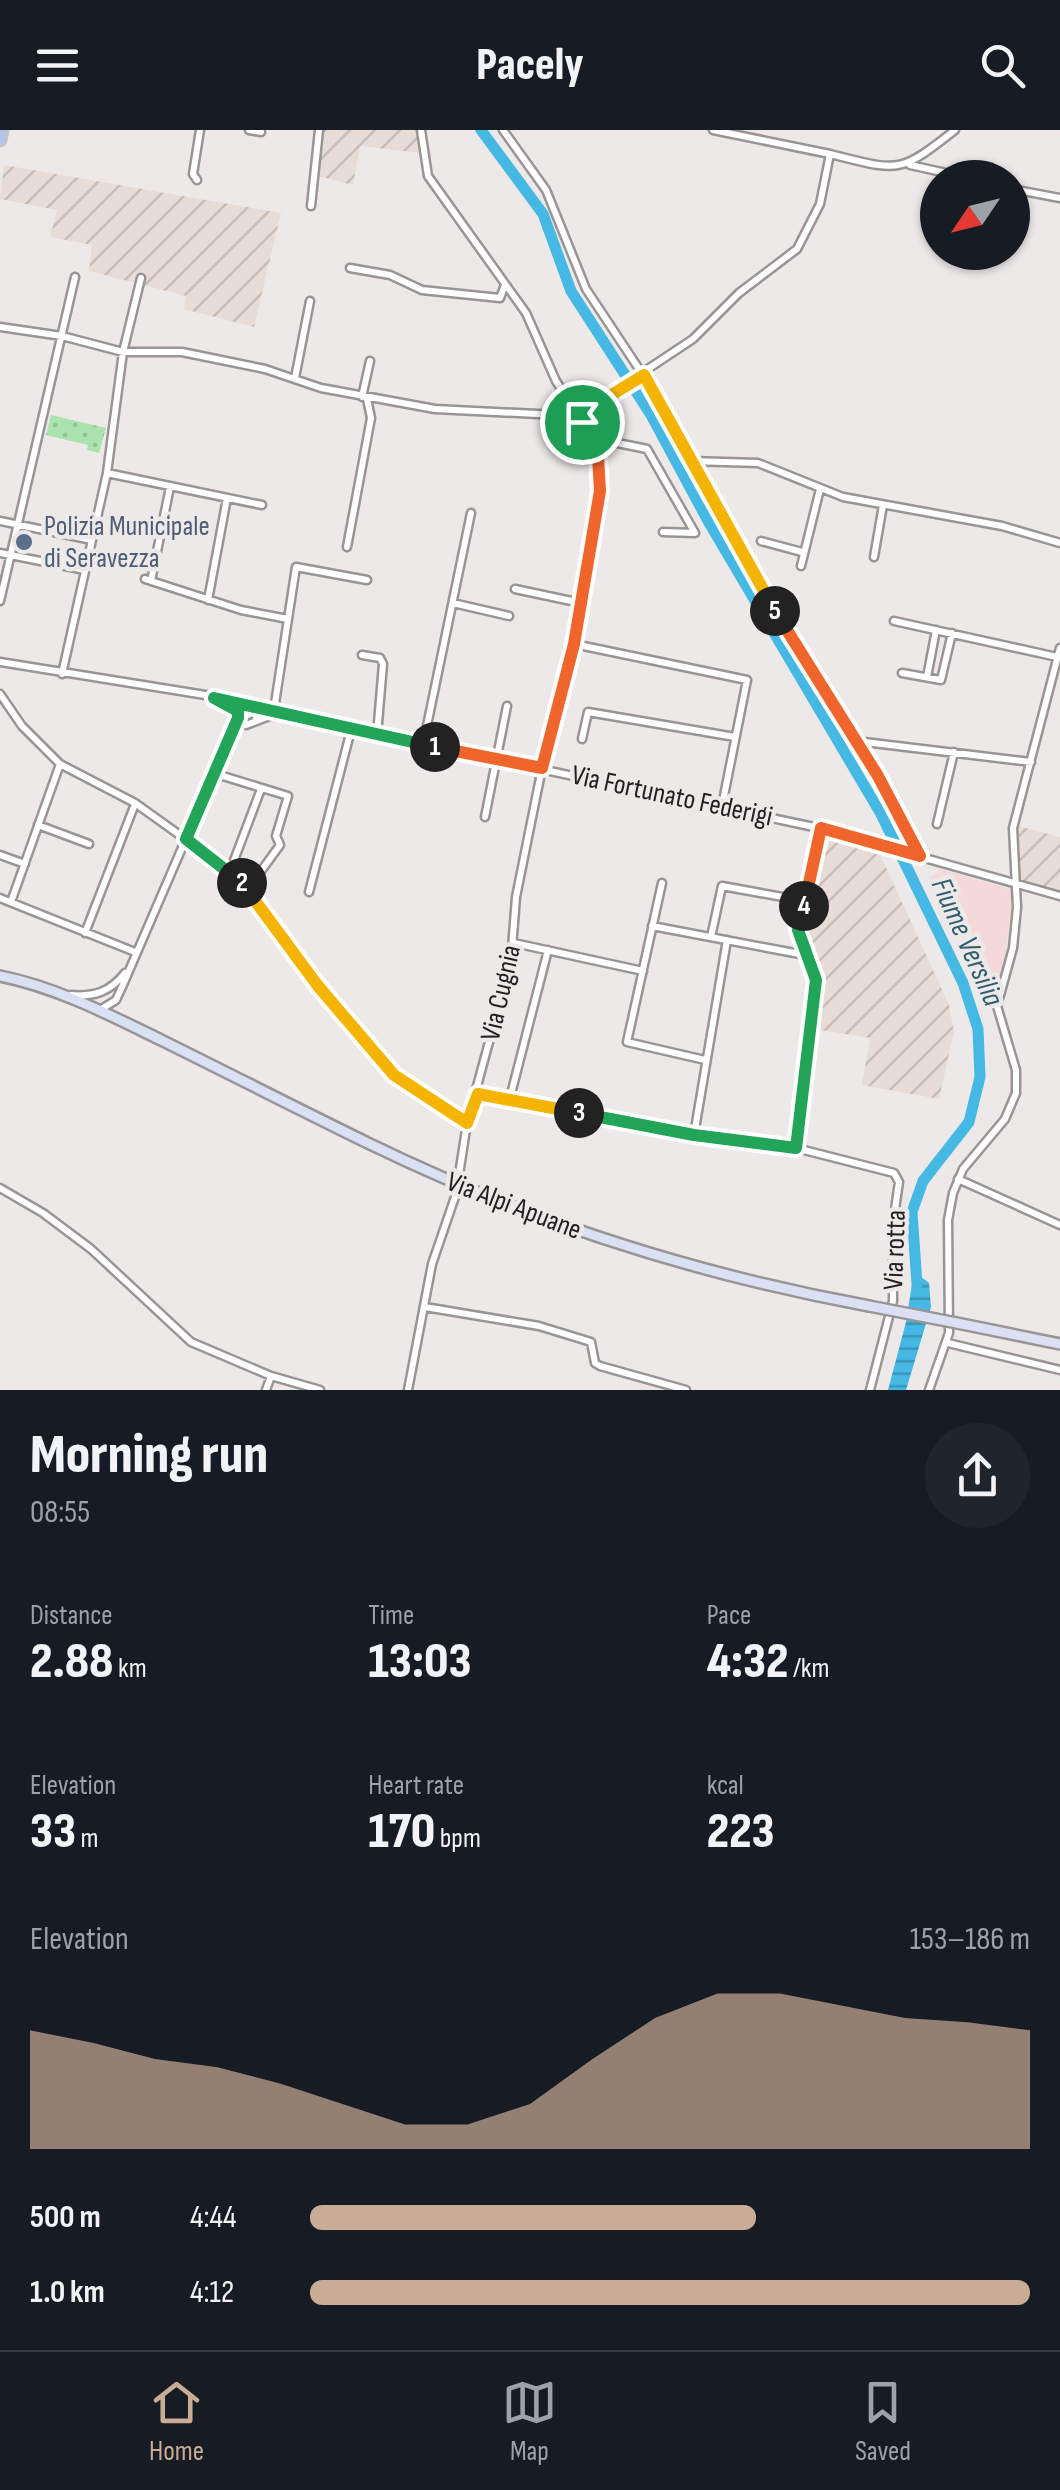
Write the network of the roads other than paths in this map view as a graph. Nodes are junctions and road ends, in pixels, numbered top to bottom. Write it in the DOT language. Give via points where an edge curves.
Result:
graph roads {
  1 [pos="2,130"];
  2 [pos="200,130"];
  3 [pos="249,130"];
  4 [pos="319,130"];
  5 [pos="421,130"];
  6 [pos="503,130"];
  7 [pos="713,130"];
  8 [pos="954,130"];
  9 [pos="261,132"];
  10 [pos="0,140"];
  11 [pos="830,154"];
  12 [pos="910,164"];
  13 [pos="920,166"];
  14 [pos="197,180"];
  15 [pos="1030,192"];
  16 [pos="1060,198"];
  17 [pos="310,206"];
  18 [pos="350,268"];
  19 [pos="75,277"];
  20 [pos="140,278"];
  21 [pos="505,284"];
  22 [pos="310,301"];
  23 [pos="0,327"];
  24 [pos="62,336"];
  25 [pos="123,352"];
  26 [pos="370,361"];
  27 [pos="642,376"];
  28 [pos="295,378"];
  29 [pos="365,397"];
  30 [pos="577,416"];
  31 [pos="593,438"];
  32 [pos="690,462"];
  33 [pos="106,472"];
  34 [pos="170,486"];
  35 [pos="820,489"];
  36 [pos="227,498"];
  37 [pos="884,504"];
  38 [pos="262,505"];
  39 [pos="471,513"];
  40 [pos="0,521"];
  41 [pos="18,524"];
  42 [pos="662,532"];
  43 [pos="92,540"];
  44 [pos="761,540"];
  45 [pos="1060,543"];
  46 [pos="347,546"];
  47 [pos="802,552"];
  48 [pos="0,553"];
  49 [pos="10,555"];
  50 [pos="874,557"];
  51 [pos="801,566"];
  52 [pos="85,570"];
  53 [pos="368,580"];
  54 [pos="515,589"];
  55 [pos="208,600"];
  56 [pos="0,601"];
  57 [pos="454,603"];
  58 [pos="581,603"];
  59 [pos="509,616"];
  60 [pos="288,619"];
  61 [pos="894,621"];
  62 [pos="936,630"];
  63 [pos="952,634"];
  64 [pos="574,644"];
  65 [pos="1059,651"];
  66 [pos="362,654"];
  67 [pos="0,662"];
  68 [pos="902,673"];
  69 [pos="62,674"];
  70 [pos="928,677"];
  71 [pos="0,694"];
  72 [pos="508,706"];
  73 [pos="256,710"];
  74 [pos="240,711"];
  75 [pos="277,711"];
  76 [pos="253,722"];
  77 [pos="351,730"];
  78 [pos="378,735"];
  79 [pos="735,737"];
  80 [pos="582,738"];
  81 [pos="855,740"];
  82 [pos="423,744"];
  83 [pos="225,749"];
  84 [pos="954,752"];
  85 [pos="498,760"];
  86 [pos="1031,762"];
  87 [pos="60,764"];
  88 [pos="542,768"];
  89 [pos="213,773"];
  90 [pos="262,789"];
  91 [pos="135,803"];
  92 [pos="722,806"];
  93 [pos="485,816"];
  94 [pos="937,824"];
  95 [pos="38,825"];
  96 [pos="821,828"];
  97 [pos="186,839"];
  98 [pos="89,844"];
  99 [pos="916,854"];
  100 [pos="0,855"];
  101 [pos="25,864"];
  102 [pos="230,870"];
  103 [pos="662,883"];
  104 [pos="1018,884"];
  105 [pos="248,889"];
  106 [pos="309,892"];
  107 [pos="1060,896"];
  108 [pos="0,898"];
  109 [pos="805,901"];
  110 [pos="10,902"];
  111 [pos="652,926"];
  112 [pos="85,933"];
  113 [pos="711,937"];
  114 [pos="726,940"];
  115 [pos="514,944"];
  116 [pos="548,950"];
  117 [pos="134,952"];
  118 [pos="806,955"];
  119 [pos="128,968"];
  120 [pos="644,971"];
  121 [pos="0,976"];
  122 [pos="108,990"];
  123 [pos="59,995"];
  124 [pos="116,1000"];
  125 [pos="99,1011"];
  126 [pos="120,1020"];
  127 [pos="705,1060"];
  128 [pos="478,1094"];
  129 [pos="510,1098"];
  130 [pos="467,1123"];
  131 [pos="694,1135"];
  132 [pos="796,1148"];
  133 [pos="958,1179"];
  134 [pos="458,1186"];
  135 [pos="0,1188"];
  136 [pos="1060,1226"];
  137 [pos="425,1307"];
  138 [pos="948,1343"];
  139 [pos="1060,1344"];
  140 [pos="1060,1370"];
  141 [pos="271,1376"];
  142 [pos="266,1390"];
  143 [pos="320,1390"];
  144 [pos="408,1390"];
  145 [pos="686,1390"];
  146 [pos="870,1390"];
  147 [pos="929,1390"];
  1 -- 10 [label="main road"];
  2 -- 14 [label="street"];
  3 -- 9 [label="street"];
  4 -- 17 [label="street"];
  5 -- 21 [label="street" via="428,176"];
  6 -- 27 [label="street" via="546,190 586,290"];
  7 -- 11 [label="street"];
  8 -- 12 [label="street"];
  11 -- 12 [label="street" via="873,165"];
  11 -- 27 [label="street" via="820,204 797,248"];
  12 -- 13 [label="street"];
  15 -- 16 [label="street"];
  18 -- 21 [label="street" via="390,275 411,288 482,298 500,298"];
  19 -- 24 [label="street"];
  20 -- 25 [label="street"];
  21 -- 30 [label="street"];
  22 -- 28 [label="street"];
  23 -- 24 [label="street"];
  24 -- 25 [label="street"];
  24 -- 41 [label="street"];
  25 -- 28 [label="street" via="182,352"];
  25 -- 33 [label="street"];
  26 -- 29 [label="street"];
  27 -- 30 [label="street"];
  27 -- 32 [label="street"];
  28 -- 29 [label="street"];
  29 -- 30 [label="street" via="435,409"];
  29 -- 46 [label="street" via="371,418"];
  30 -- 31 [label="street"];
  31 -- 42 [label="street" via="648,449 694,534"];
  31 -- 58 [label="street, Via Cugnia" via="600,491"];
  32 -- 35 [label="street" via="758,463"];
  32 -- 81 [label="street"];
  33 -- 34 [label="street"];
  33 -- 43 [label="street"];
  34 -- 36 [label="street"];
  34 -- 55 [label="street" via="148,580"];
  35 -- 37 [label="street"];
  35 -- 47 [label="street"];
  36 -- 38 [label="street"];
  36 -- 55 [label="street"];
  37 -- 45 [label="street"];
  37 -- 50 [label="street"];
  39 -- 57 [label="street"];
  40 -- 41 [label="street"];
  41 -- 43 [label="street"];
  41 -- 49 [label="street"];
  43 -- 52 [label="street"];
  44 -- 47 [label="street"];
  47 -- 51 [label="street"];
  48 -- 49 [label="street"];
  49 -- 52 [label="street"];
  49 -- 56 [label="street"];
  52 -- 69 [label="street"];
  53 -- 60 [label="street" via="296,567"];
  54 -- 58 [label="street"];
  55 -- 60 [label="street"];
  57 -- 59 [label="street"];
  57 -- 82 [label="street"];
  58 -- 64 [label="street, Via Cugnia"];
  60 -- 75 [label="street"];
  61 -- 62 [label="street"];
  62 -- 63 [label="street"];
  62 -- 70 [label="street"];
  63 -- 65 [label="street"];
  63 -- 70 [label="street" via="941,680"];
  64 -- 79 [label="street" via="747,680"];
  64 -- 88 [label="street, Via Cugnia"];
  65 -- 86 [label="street"];
  66 -- 78 [label="street" via="383,664"];
  67 -- 69 [label="street"];
  68 -- 70 [label="street"];
  69 -- 74 [label="street" via="214,698"];
  71 -- 87 [label="street"];
  72 -- 85 [label="street"];
  73 -- 74 [label="street"];
  73 -- 75 [label="street, Via Fortunato Federigi"];
  73 -- 76 [label="street"];
  74 -- 76 [label="street"];
  74 -- 83 [label="street"];
  75 -- 76 [label="street"];
  75 -- 77 [label="street, Via Fortunato Federigi"];
  76 -- 83 [label="street"];
  77 -- 78 [label="street, Via Fortunato Federigi"];
  77 -- 106 [label="street"];
  78 -- 82 [label="street, Via Fortunato Federigi"];
  79 -- 80 [label="street" via="588,712"];
  79 -- 92 [label="street"];
  81 -- 84 [label="street"];
  81 -- 99 [label="street"];
  82 -- 85 [label="street, Via Fortunato Federigi"];
  83 -- 89 [label="street"];
  84 -- 86 [label="street"];
  84 -- 94 [label="street"];
  85 -- 88 [label="street, Via Fortunato Federigi"];
  85 -- 93 [label="street"];
  86 -- 104 [label="street" via="1013,828"];
  87 -- 91 [label="street"];
  87 -- 95 [label="street"];
  88 -- 92 [label="street, Via Fortunato Federigi"];
  88 -- 115 [label="street, Via Cugnia" via="516,897"];
  89 -- 90 [label="street"];
  89 -- 97 [label="street"];
  90 -- 102 [label="street"];
  90 -- 105 [label="street" via="288,796 276,836 280,845"];
  91 -- 97 [label="street"];
  91 -- 112 [label="street"];
  92 -- 96 [label="street, Via Fortunato Federigi"];
  95 -- 98 [label="street"];
  95 -- 101 [label="street"];
  96 -- 99 [label="street, Via Fortunato Federigi"];
  96 -- 109 [label="street"];
  97 -- 102 [label="street"];
  97 -- 117 [label="street"];
  99 -- 104 [label="street, Via Fortunato Federigi"];
  100 -- 101 [label="street"];
  101 -- 110 [label="street"];
  102 -- 105 [label="street"];
  103 -- 111 [label="street"];
  104 -- 107 [label="street, Via Fortunato Federigi"];
  104 -- 133 [label="street" via="1013,948 997,1006 1016,1093 1004,1120"];
  105 -- 130 [label="street" via="394,1075"];
  108 -- 110 [label="street"];
  109 -- 113 [label="street" via="722,886"];
  109 -- 118 [label="street" via="798,930"];
  110 -- 112 [label="street"];
  111 -- 113 [label="street"];
  111 -- 120 [label="street"];
  112 -- 117 [label="street"];
  113 -- 114 [label="street"];
  114 -- 118 [label="street"];
  114 -- 127 [label="street"];
  115 -- 116 [label="street"];
  115 -- 128 [label="street, Via Cugnia"];
  116 -- 120 [label="street"];
  116 -- 129 [label="street"];
  117 -- 119 [label="street"];
  118 -- 132 [label="street" via="816,980"];
  119 -- 122 [label="street"];
  119 -- 124 [label="street"];
  120 -- 127 [label="street" via="627,1042"];
  121 -- 123 [label="main road, Via Alpi Apuane"];
  122 -- 123 [label="street"];
  122 -- 125 [label="street"];
  123 -- 125 [label="main road, Via Alpi Apuane"];
  124 -- 125 [label="street"];
  124 -- 126 [label="street"];
  125 -- 126 [label="main road, Via Alpi Apuane"];
  126 -- 134 [label="main road, Via Alpi Apuane"];
  127 -- 131 [label="street"];
  128 -- 129 [label="street, Via rotta"];
  128 -- 130 [label="street, Via Cugnia"];
  129 -- 131 [label="street, Via rotta"];
  130 -- 134 [label="street, Via Cugnia"];
  131 -- 132 [label="street, Via rotta"];
  132 -- 146 [label="street, Via rotta" via="899,1177 893,1301"];
  133 -- 136 [label="street"];
  133 -- 138 [label="street" via="948,1220"];
  134 -- 137 [label="street, Via Cugnia"];
  134 -- 139 [label="main road, Via Alpi Apuane, bridge" via="676,1264"];
  135 -- 141 [label="street" via="104,1260 192,1342"];
  137 -- 144 [label="street, Via Cugnia"];
  137 -- 145 [label="street" via="591,1342 600,1366"];
  138 -- 140 [label="street"];
  138 -- 147 [label="street"];
  141 -- 142 [label="street"];
  141 -- 143 [label="street"];
}
